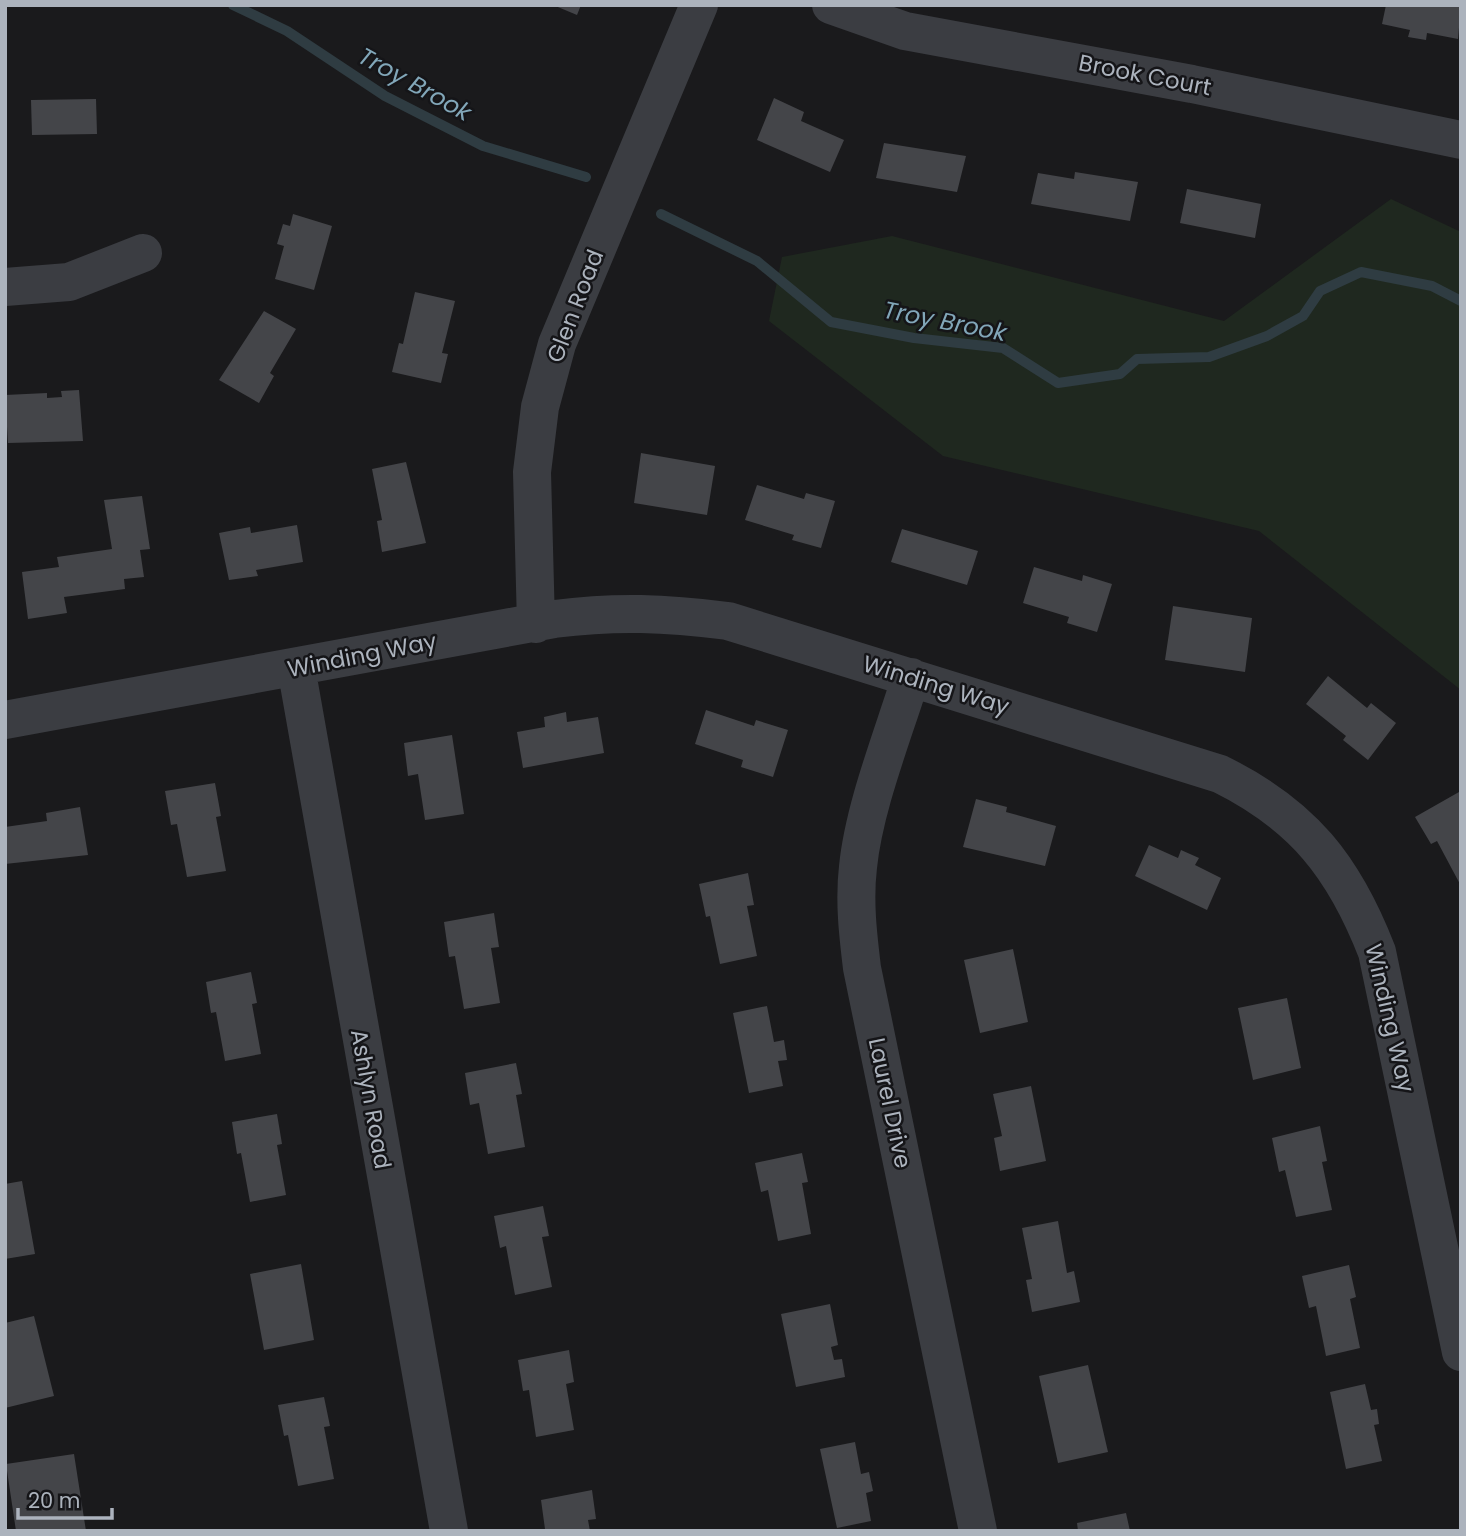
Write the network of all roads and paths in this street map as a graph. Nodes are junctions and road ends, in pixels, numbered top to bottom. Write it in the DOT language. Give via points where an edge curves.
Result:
graph roads {
  1 [pos="699,5"];
  2 [pos="831,5"];
  3 [pos="1461,140"];
  4 [pos="143,253"];
  5 [pos="5,287"];
  6 [pos="536,624"];
  7 [pos="296,667"];
  8 [pos="911,677"];
  9 [pos="5,720"];
  10 [pos="1461,1352"];
  11 [pos="449,1531"];
  12 [pos="978,1531"];
  1 -- 6 [label="street, Glen Road" via="557,344 540,407 532,471"];
  2 -- 3 [label="street, Brook Court" via="905,31"];
  4 -- 5 [label="street" via="69,282"];
  6 -- 7 [label="street, Winding Way"];
  6 -- 8 [label="street, Winding Way" via="597,613 663,612 728,621"];
  7 -- 9 [label="street, Winding Way"];
  7 -- 11 [label="street, Ashlyn Road"];
  8 -- 10 [label="street, Winding Way" via="1220,774 1276,807 1337,869 1359,906 1377,952"];
  8 -- 12 [label="street, Laurel Drive" via="876,787 858,866 856,925"];
}
